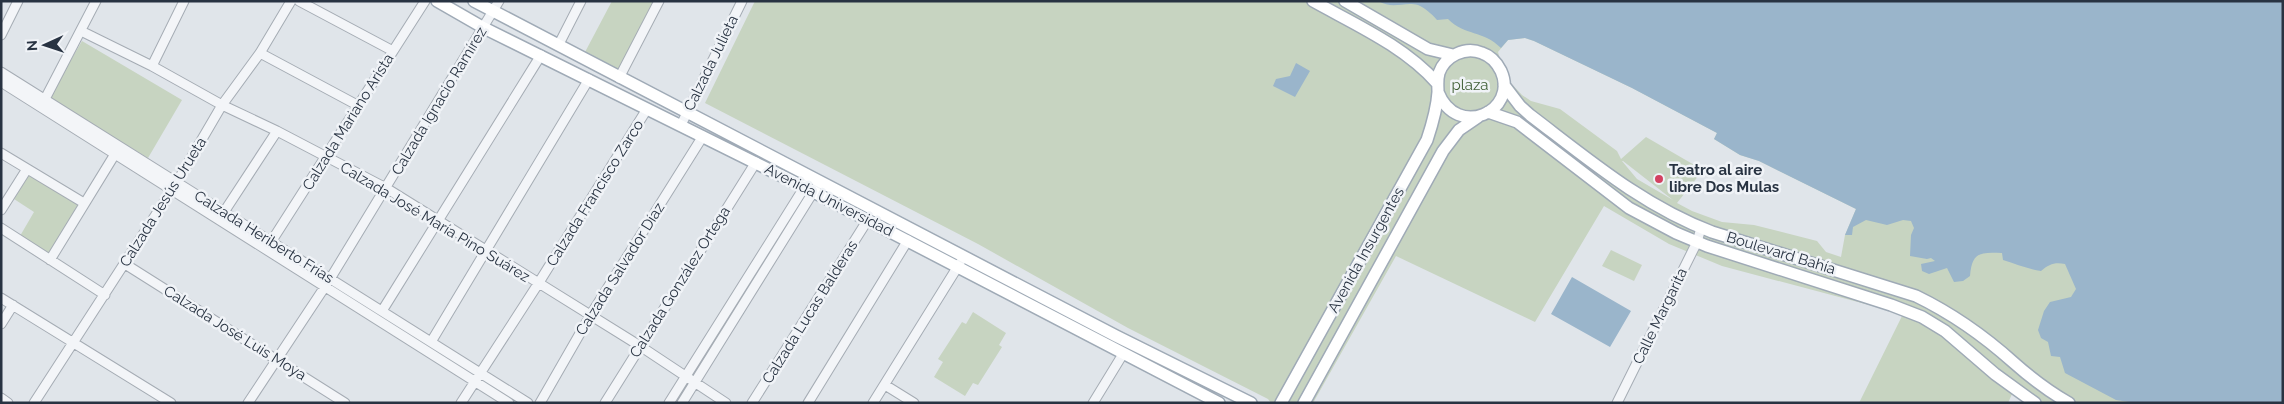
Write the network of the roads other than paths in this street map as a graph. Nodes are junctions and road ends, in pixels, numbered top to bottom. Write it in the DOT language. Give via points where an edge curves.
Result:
graph roads {
  1 [pos="18,1"];
  2 [pos="96,1"];
  3 [pos="184,1"];
  4 [pos="291,1"];
  5 [pos="299,1"];
  6 [pos="425,1"];
  7 [pos="437,1"];
  8 [pos="474,1"];
  9 [pos="581,1"];
  10 [pos="659,1"];
  11 [pos="742,1"];
  12 [pos="1313,1"];
  13 [pos="1345,1"];
  14 [pos="496,6"];
  15 [pos="484,28"];
  16 [pos="81,32"];
  17 [pos="1,35"];
  18 [pos="559,44"];
  19 [pos="392,52"];
  20 [pos="260,53"];
  21 [pos="541,55"];
  22 [pos="1453,55"];
  23 [pos="152,66"];
  24 [pos="1,72"];
  25 [pos="620,78"];
  26 [pos="589,79"];
  27 [pos="1,82"];
  28 [pos="1504,85"];
  29 [pos="1437,88"];
  30 [pos="45,100"];
  31 [pos="222,105"];
  32 [pos="359,106"];
  33 [pos="647,109"];
  34 [pos="687,111"];
  35 [pos="1483,115"];
  36 [pos="681,125"];
  37 [pos="277,131"];
  38 [pos="703,136"];
  39 [pos="1,153"];
  40 [pos="115,154"];
  41 [pos="327,157"];
  42 [pos="756,162"];
  43 [pos="27,169"];
  44 [pos="815,179"];
  45 [pos="174,186"];
  46 [pos="386,188"];
  47 [pos="809,189"];
  48 [pos="84,203"];
  49 [pos="1,210"];
  50 [pos="224,212"];
  51 [pos="438,221"];
  52 [pos="867,221"];
  53 [pos="1,228"];
  54 [pos="1701,228"];
  55 [pos="908,240"];
  56 [pos="271,242"];
  57 [pos="1697,242"];
  58 [pos="487,250"];
  59 [pos="50,260"];
  60 [pos="961,262"];
  61 [pos="125,264"];
  62 [pos="327,282"];
  63 [pos="538,284"];
  64 [pos="1346,285"];
  65 [pos="105,295"];
  66 [pos="1362,297"];
  67 [pos="1,298"];
  68 [pos="13,305"];
  69 [pos="382,311"];
  70 [pos="590,316"];
  71 [pos="1,324"];
  72 [pos="431,342"];
  73 [pos="74,343"];
  74 [pos="640,346"];
  75 [pos="1122,354"];
  76 [pos="276,359"];
  77 [pos="481,373"];
  78 [pos="685,377"];
  79 [pos="475,381"];
  80 [pos="695,382"];
  81 [pos="885,385"];
  82 [pos="1,398"];
  83 [pos="8,403"];
  84 [pos="34,403"];
  85 [pos="171,403"];
  86 [pos="248,403"];
  87 [pos="345,403"];
  88 [pos="461,403"];
  89 [pos="508,403"];
  90 [pos="528,403"];
  91 [pos="540,403"];
  92 [pos="605,403"];
  93 [pos="669,403"];
  94 [pos="682,403"];
  95 [pos="726,403"];
  96 [pos="752,403"];
  97 [pos="808,403"];
  98 [pos="873,403"];
  99 [pos="914,403"];
  100 [pos="1093,403"];
  101 [pos="1219,403"];
  102 [pos="1251,403"];
  103 [pos="1281,403"];
  104 [pos="1304,403"];
  105 [pos="1617,403"];
  106 [pos="2034,403"];
  107 [pos="2069,403"];
  1 -- 17 [label="street"];
  2 -- 16 [label="street"];
  3 -- 23 [label="street"];
  4 -- 20 [label="street, Calzada Jesús Urueta"];
  5 -- 19 [label="street"];
  6 -- 19 [label="street, Calzada Mariano Arista"];
  7 -- 15 [label="main road, Avenida Universidad"];
  8 -- 14 [label="main road, Avenida Universidad"];
  9 -- 18 [label="street"];
  10 -- 25 [label="street"];
  11 -- 34 [label="street, Calzada Julieta"];
  12 -- 29 [label="main road" via="1405,53 1424,68"];
  13 -- 22 [label="main road" via="1428,49"];
  14 -- 15 [label="street, Calzada Ignacio Ramírez"];
  14 -- 18 [label="main road, Avenida Universidad"];
  15 -- 21 [label="main road, Avenida Universidad"];
  15 -- 46 [label="street, Calzada Ignacio Ramírez"];
  16 -- 23 [label="street, Calzada José María Pino Suárez"];
  16 -- 30 [label="street"];
  18 -- 25 [label="main road, Avenida Universidad"];
  19 -- 32 [label="street, Calzada Mariano Arista"];
  20 -- 31 [label="street, Calzada Jesús Urueta"];
  20 -- 32 [label="street"];
  21 -- 26 [label="main road, Avenida Universidad"];
  21 -- 51 [label="street"];
  22 -- 28 [label="main road" via="1472,50 1491,58 1500,70"];
  22 -- 29 [label="main road" via="1441,67"];
  23 -- 31 [label="street, Calzada José María Pino Suárez"];
  24 -- 30 [label="street, Calzada Heriberto Frías"];
  25 -- 34 [label="main road, Avenida Universidad"];
  26 -- 33 [label="main road, Avenida Universidad"];
  26 -- 58 [label="street"];
  27 -- 40 [label="street, Calzada Heriberto Frías"];
  28 -- 35 [label="main road" via="1500,100"];
  28 -- 54 [label="main road, Boulevard Bahía" via="1530,115 1637,195"];
  29 -- 35 [label="main road" via="1448,110 1457,115"];
  29 -- 64 [label="main road, Avenida Insurgentes" via="1432,128"];
  30 -- 45 [label="street, Calzada Heriberto Frías"];
  31 -- 37 [label="street, Calzada José María Pino Suárez"];
  31 -- 45 [label="street, Calzada Jesús Urueta"];
  32 -- 41 [label="street, Calzada Mariano Arista"];
  33 -- 36 [label="main road, Avenida Universidad"];
  33 -- 63 [label="street, Calzada Francisco Zarco"];
  34 -- 36 [label="street, Calzada Julieta"];
  34 -- 44 [label="main road, Avenida Universidad"];
  35 -- 57 [label="main road, Boulevard Bahía" via="1516,122 1629,208"];
  35 -- 66 [label="main road, Avenida Insurgentes" via="1459,130 1443,151"];
  36 -- 38 [label="main road, Avenida Universidad"];
  37 -- 41 [label="street, Calzada José María Pino Suárez"];
  37 -- 50 [label="street"];
  38 -- 42 [label="main road, Avenida Universidad"];
  38 -- 70 [label="street, Calzada Salvador Díaz"];
  39 -- 43 [label="street"];
  40 -- 45 [label="street, Calzada Heriberto Frías"];
  40 -- 48 [label="street"];
  41 -- 46 [label="street, Calzada José María Pino Suárez"];
  41 -- 56 [label="street, Calzada Mariano Arista"];
  42 -- 47 [label="main road, Avenida Universidad"];
  42 -- 74 [label="street, Calzada González Ortega"];
  43 -- 48 [label="street"];
  43 -- 49 [label="street"];
  44 -- 47 [label="street"];
  44 -- 60 [label="main road, Avenida Universidad"];
  45 -- 50 [label="street, Calzada Heriberto Frías"];
  45 -- 61 [label="street, Calzada Jesús Urueta"];
  45 -- 62 [label="street, Calzada Heriberto Frías"];
  46 -- 51 [label="street, Calzada José María Pino Suárez"];
  46 -- 62 [label="street, Calzada Ignacio Ramírez"];
  47 -- 52 [label="main road, Avenida Universidad"];
  47 -- 78 [label="street"];
  47 -- 80 [label="street"];
  48 -- 59 [label="street"];
  50 -- 56 [label="street, Calzada Heriberto Frías"];
  51 -- 58 [label="street, Calzada José María Pino Suárez"];
  51 -- 69 [label="street"];
  52 -- 55 [label="main road, Avenida Universidad"];
  52 -- 96 [label="street, Calzada Lucas Balderas"];
  53 -- 59 [label="street"];
  54 -- 57 [label="street, Calle Margarita"];
  54 -- 107 [label="main road, Boulevard Bahía" via="1916,296 1964,324 2030,378"];
  55 -- 60 [label="main road, Avenida Universidad"];
  55 -- 97 [label="street"];
  56 -- 62 [label="street, Calzada Heriberto Frías"];
  57 -- 105 [label="street, Calle Margarita"];
  57 -- 106 [label="main road, Boulevard Bahía" via="1891,304 1922,317 1945,331"];
  58 -- 63 [label="street, Calzada José María Pino Suárez"];
  58 -- 72 [label="street"];
  59 -- 65 [label="street"];
  60 -- 75 [label="main road, Avenida Universidad"];
  60 -- 81 [label="street"];
  60 -- 102 [label="main road, Avenida Universidad"];
  61 -- 65 [label="street, Calzada Jesús Urueta"];
  61 -- 76 [label="street, Calzada José Luis Moya"];
  62 -- 69 [label="street, Calzada Heriberto Frías"];
  62 -- 76 [label="street, Calzada Ignacio Ramírez"];
  62 -- 79 [label="street, Calzada Heriberto Frías"];
  63 -- 70 [label="street, Calzada José María Pino Suárez"];
  63 -- 77 [label="street, Calzada Francisco Zarco"];
  64 -- 66 [label="main road"];
  64 -- 103 [label="main road, Avenida Insurgentes"];
  65 -- 73 [label="street, Calzada Jesús Urueta"];
  66 -- 104 [label="main road, Avenida Insurgentes"];
  67 -- 68 [label="street"];
  68 -- 71 [label="street"];
  68 -- 73 [label="street"];
  69 -- 72 [label="street, Calzada Heriberto Frías"];
  70 -- 74 [label="street, Calzada José María Pino Suárez"];
  70 -- 91 [label="street, Calzada Salvador Díaz"];
  72 -- 77 [label="street, Calzada Heriberto Frías"];
  73 -- 84 [label="street, Calzada Jesús Urueta"];
  73 -- 85 [label="street"];
  74 -- 78 [label="street, Calzada José María Pino Suárez"];
  74 -- 92 [label="street, Calzada González Ortega"];
  75 -- 100 [label="street"];
  75 -- 101 [label="main road, Avenida Universidad"];
  76 -- 86 [label="street, Calzada Ignacio Ramírez"];
  76 -- 87 [label="street, Calzada José Luis Moya"];
  77 -- 79 [label="street, Calzada Francisco Zarco"];
  77 -- 90 [label="street, Calzada Heriberto Frías"];
  78 -- 80 [label="street, Calzada José María Pino Suárez"];
  78 -- 93 [label="street"];
  79 -- 88 [label="street, Calzada Francisco Zarco"];
  79 -- 89 [label="street, Calzada Heriberto Frías"];
  80 -- 94 [label="street"];
  80 -- 95 [label="street, Calzada José María Pino Suárez"];
  81 -- 98 [label="street"];
  81 -- 99 [label="street"];
  82 -- 83 [label="street"];
}
